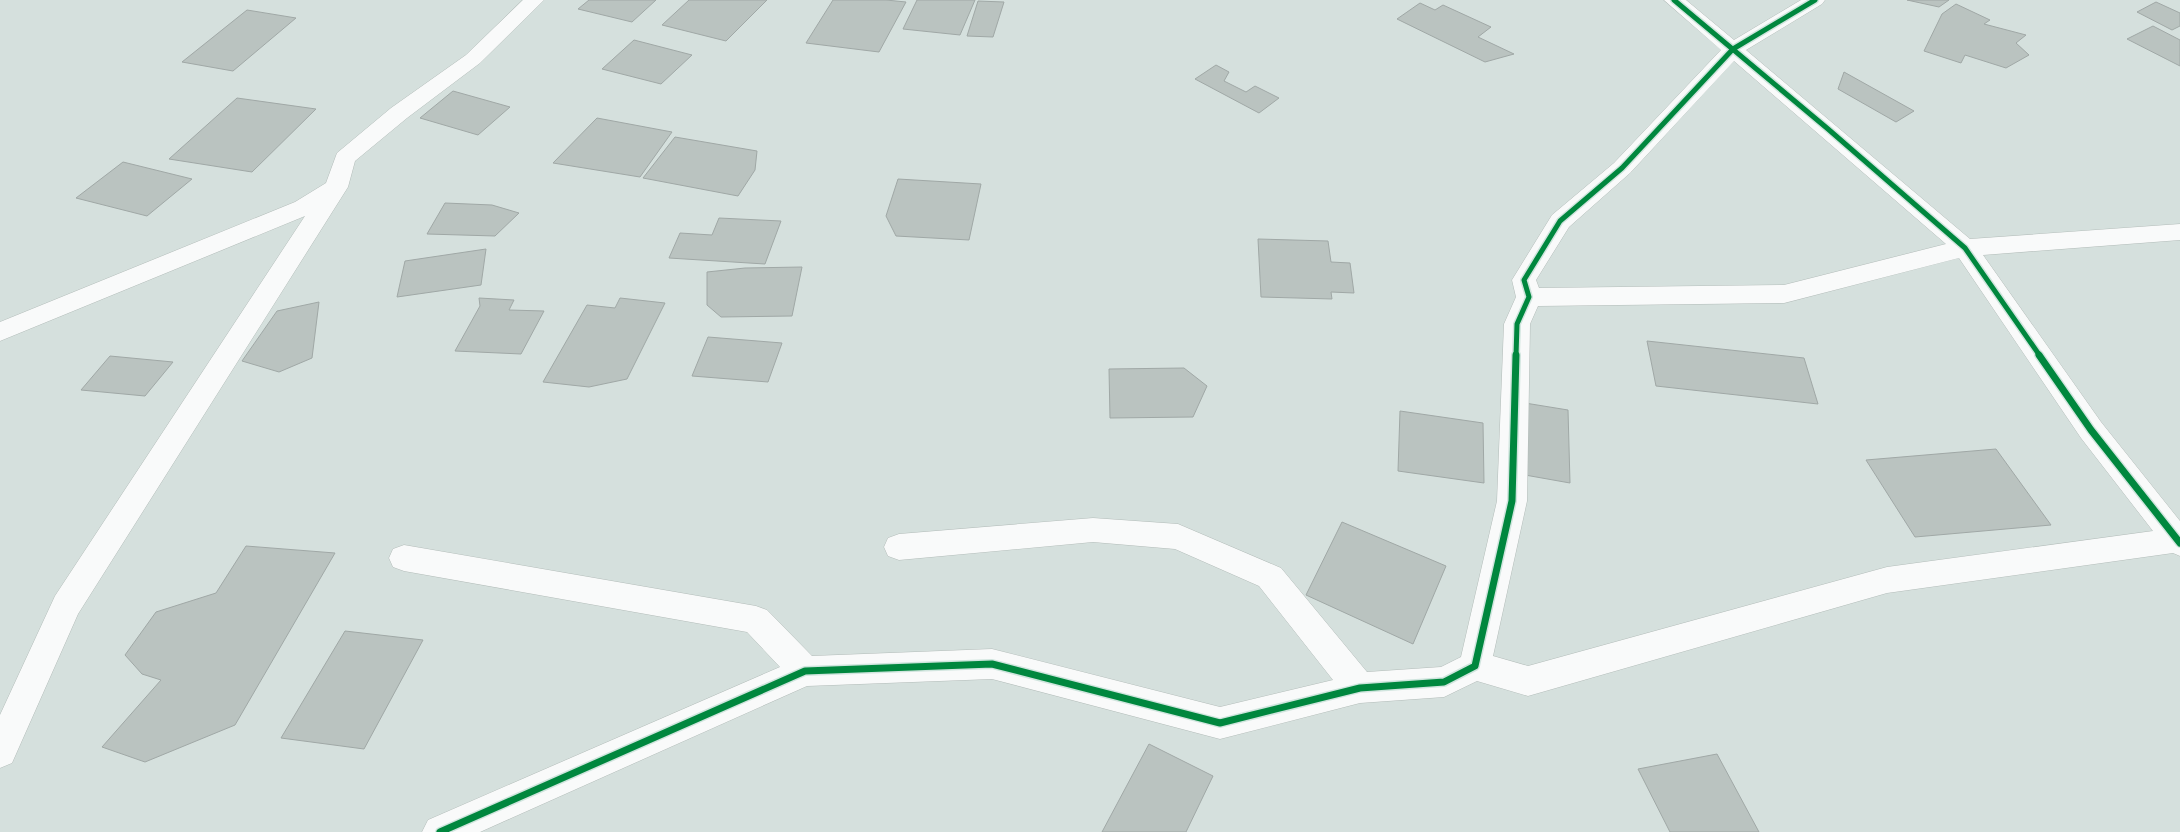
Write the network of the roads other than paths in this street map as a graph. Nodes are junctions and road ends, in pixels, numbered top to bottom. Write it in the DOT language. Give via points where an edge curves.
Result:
graph roads {
  1 [pos="534,0"];
  2 [pos="1674,0"];
  3 [pos="1815,0"];
  4 [pos="1733,49"];
  5 [pos="336,187"];
  6 [pos="2180,232"];
  7 [pos="1965,248"];
  8 [pos="1529,297"];
  9 [pos="0,332"];
  10 [pos="2179,542"];
  11 [pos="900,547"];
  12 [pos="404,558"];
  13 [pos="1475,666"];
  14 [pos="806,671"];
  15 [pos="1360,688"];
  16 [pos="0,752"];
  17 [pos="440,832"];
  1 -- 5 [label="street" via="473,59 399,113 345,158"];
  2 -- 4 [label="street"];
  3 -- 4 [label="street"];
  4 -- 7 [label="street"];
  4 -- 8 [label="street" via="1622,168 1560,222 1524,280"];
  5 -- 9 [label="street" via="303,208"];
  5 -- 16 [label="street" via="66,606"];
  6 -- 7 [label="street"];
  7 -- 8 [label="street" via="1784,294"];
  7 -- 10 [label="street" via="2091,430"];
  8 -- 13 [label="street" via="1517,324 1512,501"];
  10 -- 13 [label="street" via="1887,580 1528,680"];
  11 -- 15 [label="street" via="1093,530 1178,537 1270,577"];
  12 -- 14 [label="street" via="756,620"];
  13 -- 15 [label="street" via="1444,682"];
  14 -- 15 [label="street" via="992,664 1220,723"];
  14 -- 17 [label="street"];
}
